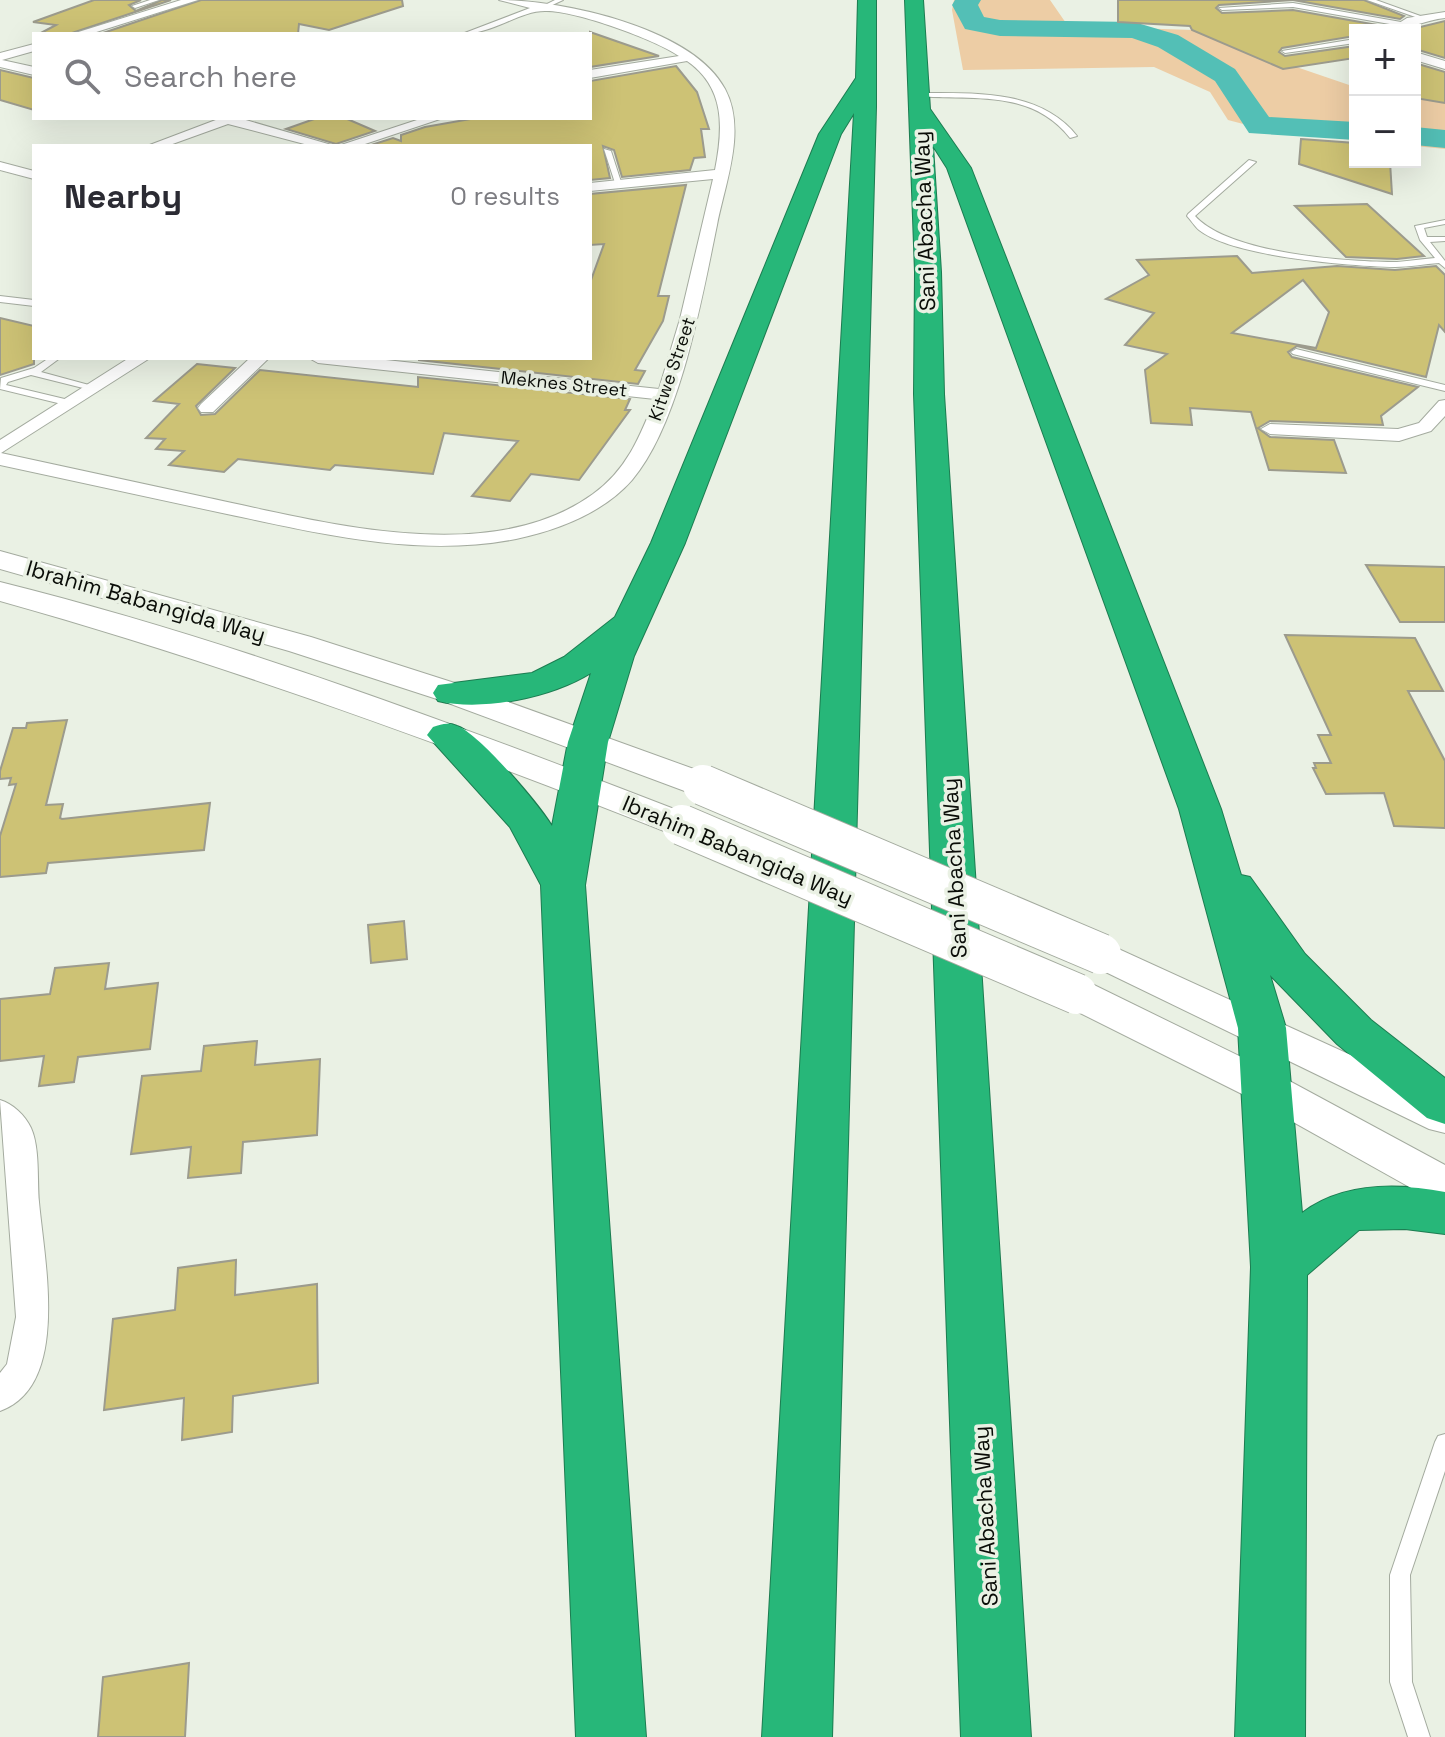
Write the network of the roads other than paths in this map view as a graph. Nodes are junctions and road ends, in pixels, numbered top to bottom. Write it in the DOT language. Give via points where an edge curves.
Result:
graph roads {
  1 [pos="156,0"];
  2 [pos="193,0"];
  3 [pos="504,0"];
  4 [pos="867,0"];
  5 [pos="1370,0"];
  6 [pos="914,2"];
  7 [pos="552,4"];
  8 [pos="135,6"];
  9 [pos="1222,8"];
  10 [pos="1445,15"];
  11 [pos="1423,18"];
  12 [pos="1384,24"];
  13 [pos="1406,24"];
  14 [pos="85,32"];
  15 [pos="474,32"];
  16 [pos="1349,42"];
  17 [pos="32,48"];
  18 [pos="1285,51"];
  19 [pos="691,57"];
  20 [pos="1421,58"];
  21 [pos="0,60"];
  22 [pos="1445,65"];
  23 [pos="32,70"];
  24 [pos="592,74"];
  25 [pos="867,76"];
  26 [pos="919,102"];
  27 [pos="227,120"];
  28 [pos="234,120"];
  29 [pos="430,120"];
  30 [pos="1073,136"];
  31 [pos="160,144"];
  32 [pos="321,144"];
  33 [pos="352,144"];
  34 [pos="607,151"];
  35 [pos="1252,162"];
  36 [pos="0,166"];
  37 [pos="32,174"];
  38 [pos="721,174"];
  39 [pos="619,183"];
  40 [pos="592,187"];
  41 [pos="1445,222"];
  42 [pos="1445,239"];
  43 [pos="1424,240"];
  44 [pos="1443,264"];
  45 [pos="0,299"];
  46 [pos="32,303"];
  47 [pos="1296,352"];
  48 [pos="52,360"];
  49 [pos="138,360"];
  50 [pos="258,360"];
  51 [pos="358,360"];
  52 [pos="437,364"];
  53 [pos="34,371"];
  54 [pos="2,380"];
  55 [pos="95,388"];
  56 [pos="1445,388"];
  57 [pos="667,395"];
  58 [pos="70,403"];
  59 [pos="1445,405"];
  60 [pos="207,408"];
  61 [pos="1270,429"];
  62 [pos="0,448"];
  63 [pos="0,459"];
  64 [pos="0,560"];
  65 [pos="0,591"];
  66 [pos="631,622"];
  67 [pos="452,693"];
  68 [pos="447,735"];
  69 [pos="584,763"];
  70 [pos="1213,854"];
  71 [pos="563,885"];
  72 [pos="1262,1028"];
  73 [pos="1267,1088"];
  74 [pos="1445,1105"];
  75 [pos="0,1111"];
  76 [pos="1445,1117"];
  77 [pos="1445,1186"];
  78 [pos="1445,1213"];
  79 [pos="1279,1267"];
  80 [pos="0,1396"];
  81 [pos="1445,1442"];
  82 [pos="611,1737"];
  83 [pos="797,1737"];
  84 [pos="996,1737"];
  85 [pos="1270,1737"];
  86 [pos="1419,1737"];
  1 -- 8 [label="lane"];
  2 -- 14 [label="street"];
  3 -- 7 [label="street, Kitwe Street"];
  4 -- 25 [label="highway"];
  5 -- 11 [label="lane"];
  6 -- 26 [label="highway, Sani Abacha Way"];
  7 -- 15 [label="street"];
  7 -- 19 [label="street, Kitwe Street" via="638,31"];
  9 -- 12 [label="lane" via="1302,6"];
  10 -- 11 [label="street"];
  11 -- 13 [label="street"];
  16 -- 18 [label="lane"];
  17 -- 21 [label="street"];
  19 -- 24 [label="street"];
  19 -- 38 [label="street, Kitwe Street" via="722,95 727,116"];
  20 -- 22 [label="street"];
  21 -- 23 [label="street"];
  25 -- 66 [label="highway" via="830,134 668,543"];
  25 -- 83 [label="highway"];
  26 -- 30 [label="lane" via="980,95 1014,101 1056,119"];
  26 -- 70 [label="highway" via="959,168"];
  26 -- 84 [label="highway, Sani Abacha Way"];
  27 -- 31 [label="street"];
  28 -- 32 [label="street"];
  29 -- 33 [label="street"];
  34 -- 39 [label="lane"];
  35 -- 44 [label="lane" via="1191,216 1194,224 1262,250 1297,257"];
  36 -- 37 [label="street"];
  38 -- 39 [label="street"];
  38 -- 57 [label="street, Kitwe Street" via="693,307"];
  39 -- 40 [label="street"];
  41 -- 43 [label="lane" via="1419,226"];
  42 -- 43 [label="lane"];
  43 -- 44 [label="lane"];
  45 -- 46 [label="lane"];
  47 -- 56 [label="lane"];
  48 -- 53 [label="lane"];
  49 -- 55 [label="street"];
  50 -- 60 [label="street"];
  51 -- 52 [label="street, Meknes Street"];
  52 -- 57 [label="street, Meknes Street"];
  53 -- 54 [label="lane"];
  53 -- 55 [label="lane"];
  54 -- 58 [label="lane" via="1,386"];
  55 -- 58 [label="street"];
  57 -- 63 [label="street, Kitwe Street" via="636,463 608,496 556,521 493,536 361,536"];
  58 -- 62 [label="street"];
  59 -- 61 [label="street" via="1425,427 1399,435"];
  64 -- 67 [label="main road, Ibrahim Babangida Way" via="300,644"];
  65 -- 68 [label="main road, Ibrahim Babangida Way" via="273,673"];
  66 -- 67 [label="highway" via="556,678 516,688"];
  66 -- 69 [label="highway" via="615,656"];
  67 -- 69 [label="main road, Ibrahim Babangida Way"];
  68 -- 69 [label="main road, Ibrahim Babangida Way"];
  68 -- 71 [label="highway" via="529,823"];
  69 -- 71 [label="highway"];
  69 -- 72 [label="main road, Ibrahim Babangida Way, bridge" via="703,785"];
  69 -- 73 [label="main road, Ibrahim Babangida Way, bridge" via="682,825 1077,994"];
  70 -- 72 [label="highway"];
  70 -- 74 [label="highway" via="1288,965 1354,1032"];
  71 -- 82 [label="highway"];
  72 -- 73 [label="highway"];
  72 -- 76 [label="main road, Ibrahim Babangida Way"];
  73 -- 77 [label="main road, Ibrahim Babangida Way"];
  73 -- 79 [label="highway"];
  75 -- 80 [label="street" via="17,1131 33,1317 23,1368"];
  78 -- 79 [label="highway" via="1391,1207 1337,1216"];
  79 -- 85 [label="highway"];
  81 -- 86 [label="lane" via="1400,1575 1401,1682"];
}
